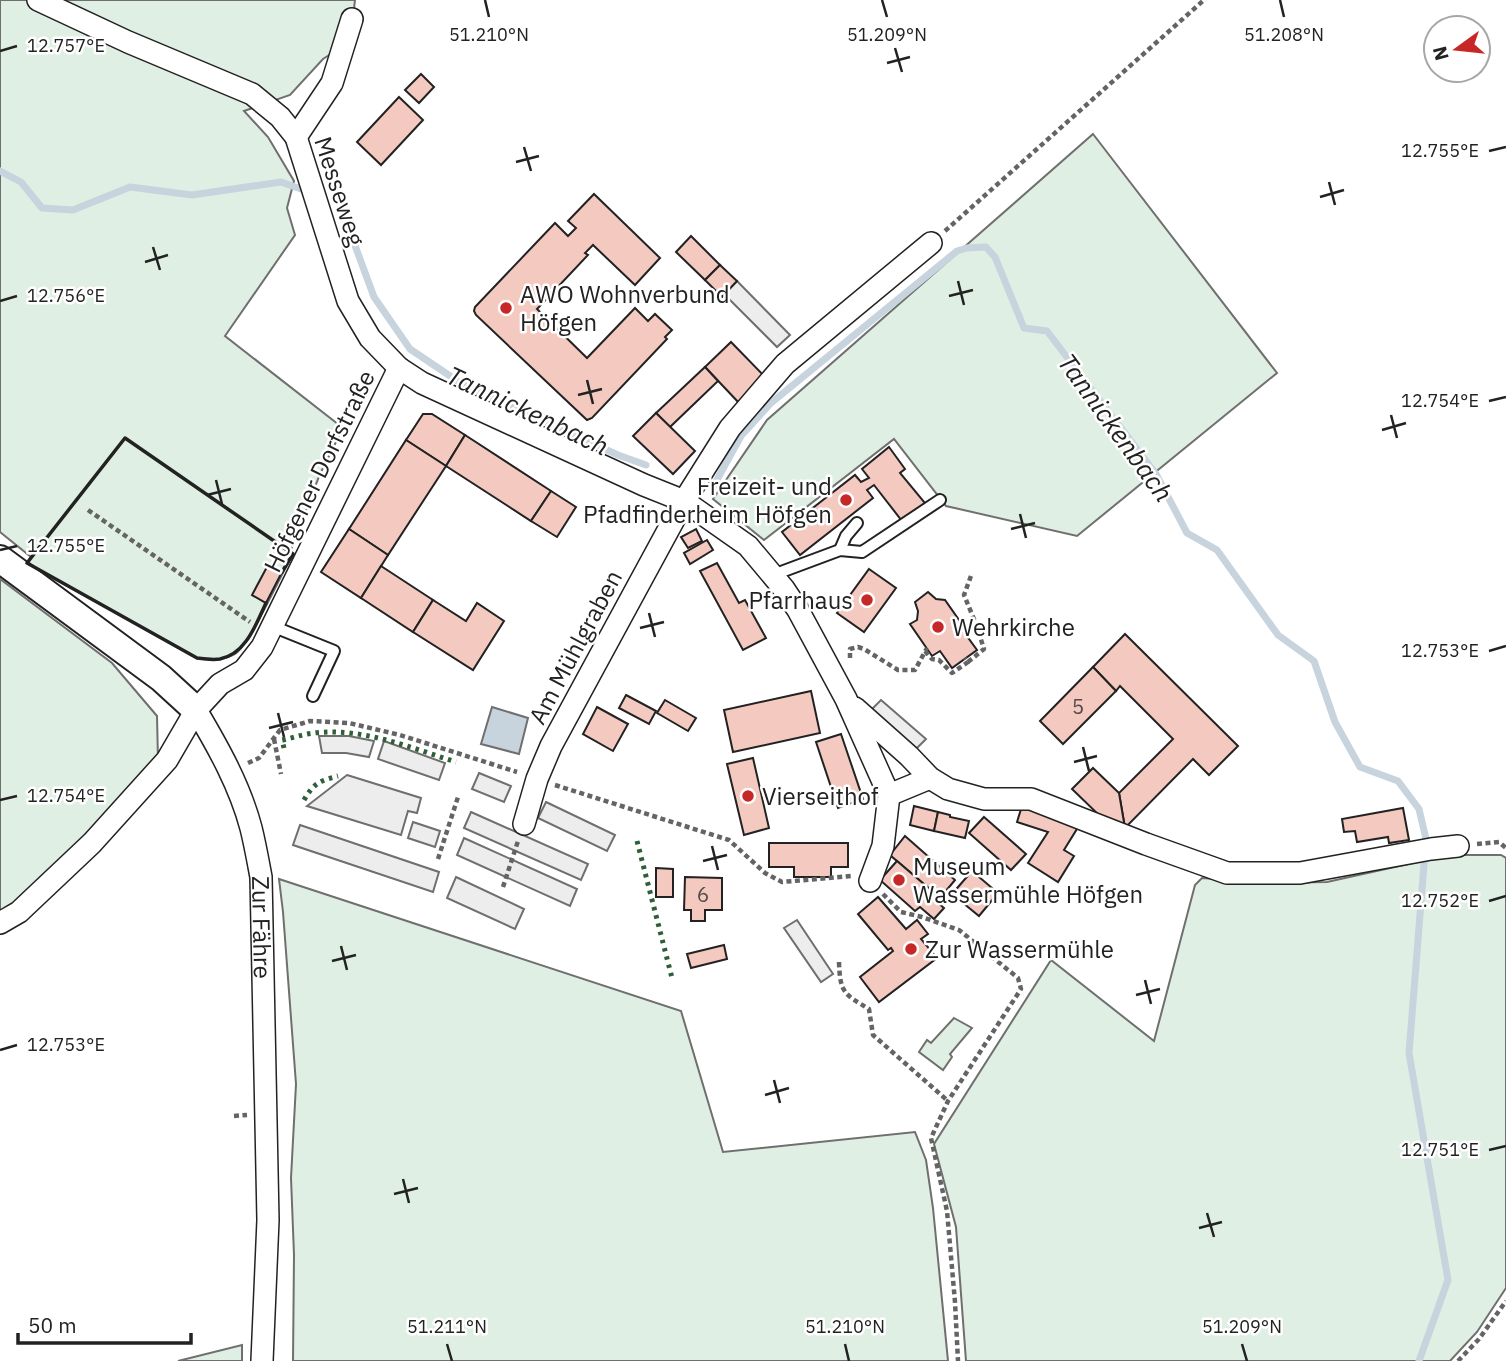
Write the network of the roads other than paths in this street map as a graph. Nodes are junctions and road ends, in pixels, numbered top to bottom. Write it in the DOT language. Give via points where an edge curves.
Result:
graph roads {
  1 [pos="38,0"];
  2 [pos="352,19"];
  3 [pos="296,137"];
  4 [pos="931,243"];
  5 [pos="399,368"];
  6 [pos="940,500"];
  7 [pos="684,501"];
  8 [pos="857,523"];
  9 [pos="840,550"];
  10 [pos="0,559"];
  11 [pos="773,575"];
  12 [pos="271,629"];
  13 [pos="313,696"];
  14 [pos="846,699"];
  15 [pos="196,710"];
  16 [pos="930,778"];
  17 [pos="889,795"];
  18 [pos="524,824"];
  19 [pos="1458,846"];
  20 [pos="870,881"];
  21 [pos="0,923"];
  22 [pos="262,1361"];
  1 -- 3 [label="street, Messeweg" via="251,94"];
  2 -- 3 [label="street" via="331,83"];
  3 -- 5 [label="street, Messeweg" via="348,301 370,338"];
  4 -- 7 [label="street" via="785,364 730,428"];
  5 -- 7 [label="street, Höfgener Dorfstraße" via="422,383"];
  5 -- 12 [label="street, Höfgener Dorfstraße"];
  6 -- 9 [label="lane" via="862,552"];
  7 -- 11 [label="street, Höfgener Dorfstraße" via="748,546"];
  7 -- 18 [label="street, Am Mühlgraben" via="551,746"];
  8 -- 9 [label="lane"];
  9 -- 11 [label="lane"];
  10 -- 15 [label="street, Zur Fähre" via="161,678"];
  11 -- 14 [label="street, Höfgener Dorfstraße" via="798,610"];
  12 -- 13 [label="lane" via="334,652"];
  12 -- 15 [label="street, Höfgener Dorfstraße" via="244,670 220,684"];
  14 -- 16 [label="street, Höfgener Dorfstraße"];
  14 -- 17 [label="street, Höfgener Dorfstraße"];
  15 -- 21 [label="street, Höfgener Dorfstraße" via="167,760 92,843 19,912"];
  15 -- 22 [label="street, Zur Fähre" via="235,783 251,827 261,877 268,1220"];
  16 -- 17 [label="street"];
  16 -- 19 [label="street, Höfgener Dorfstraße" via="948,789 984,799 1031,799 1227,873 1300,873"];
  17 -- 20 [label="street" via="883,846"];
}
